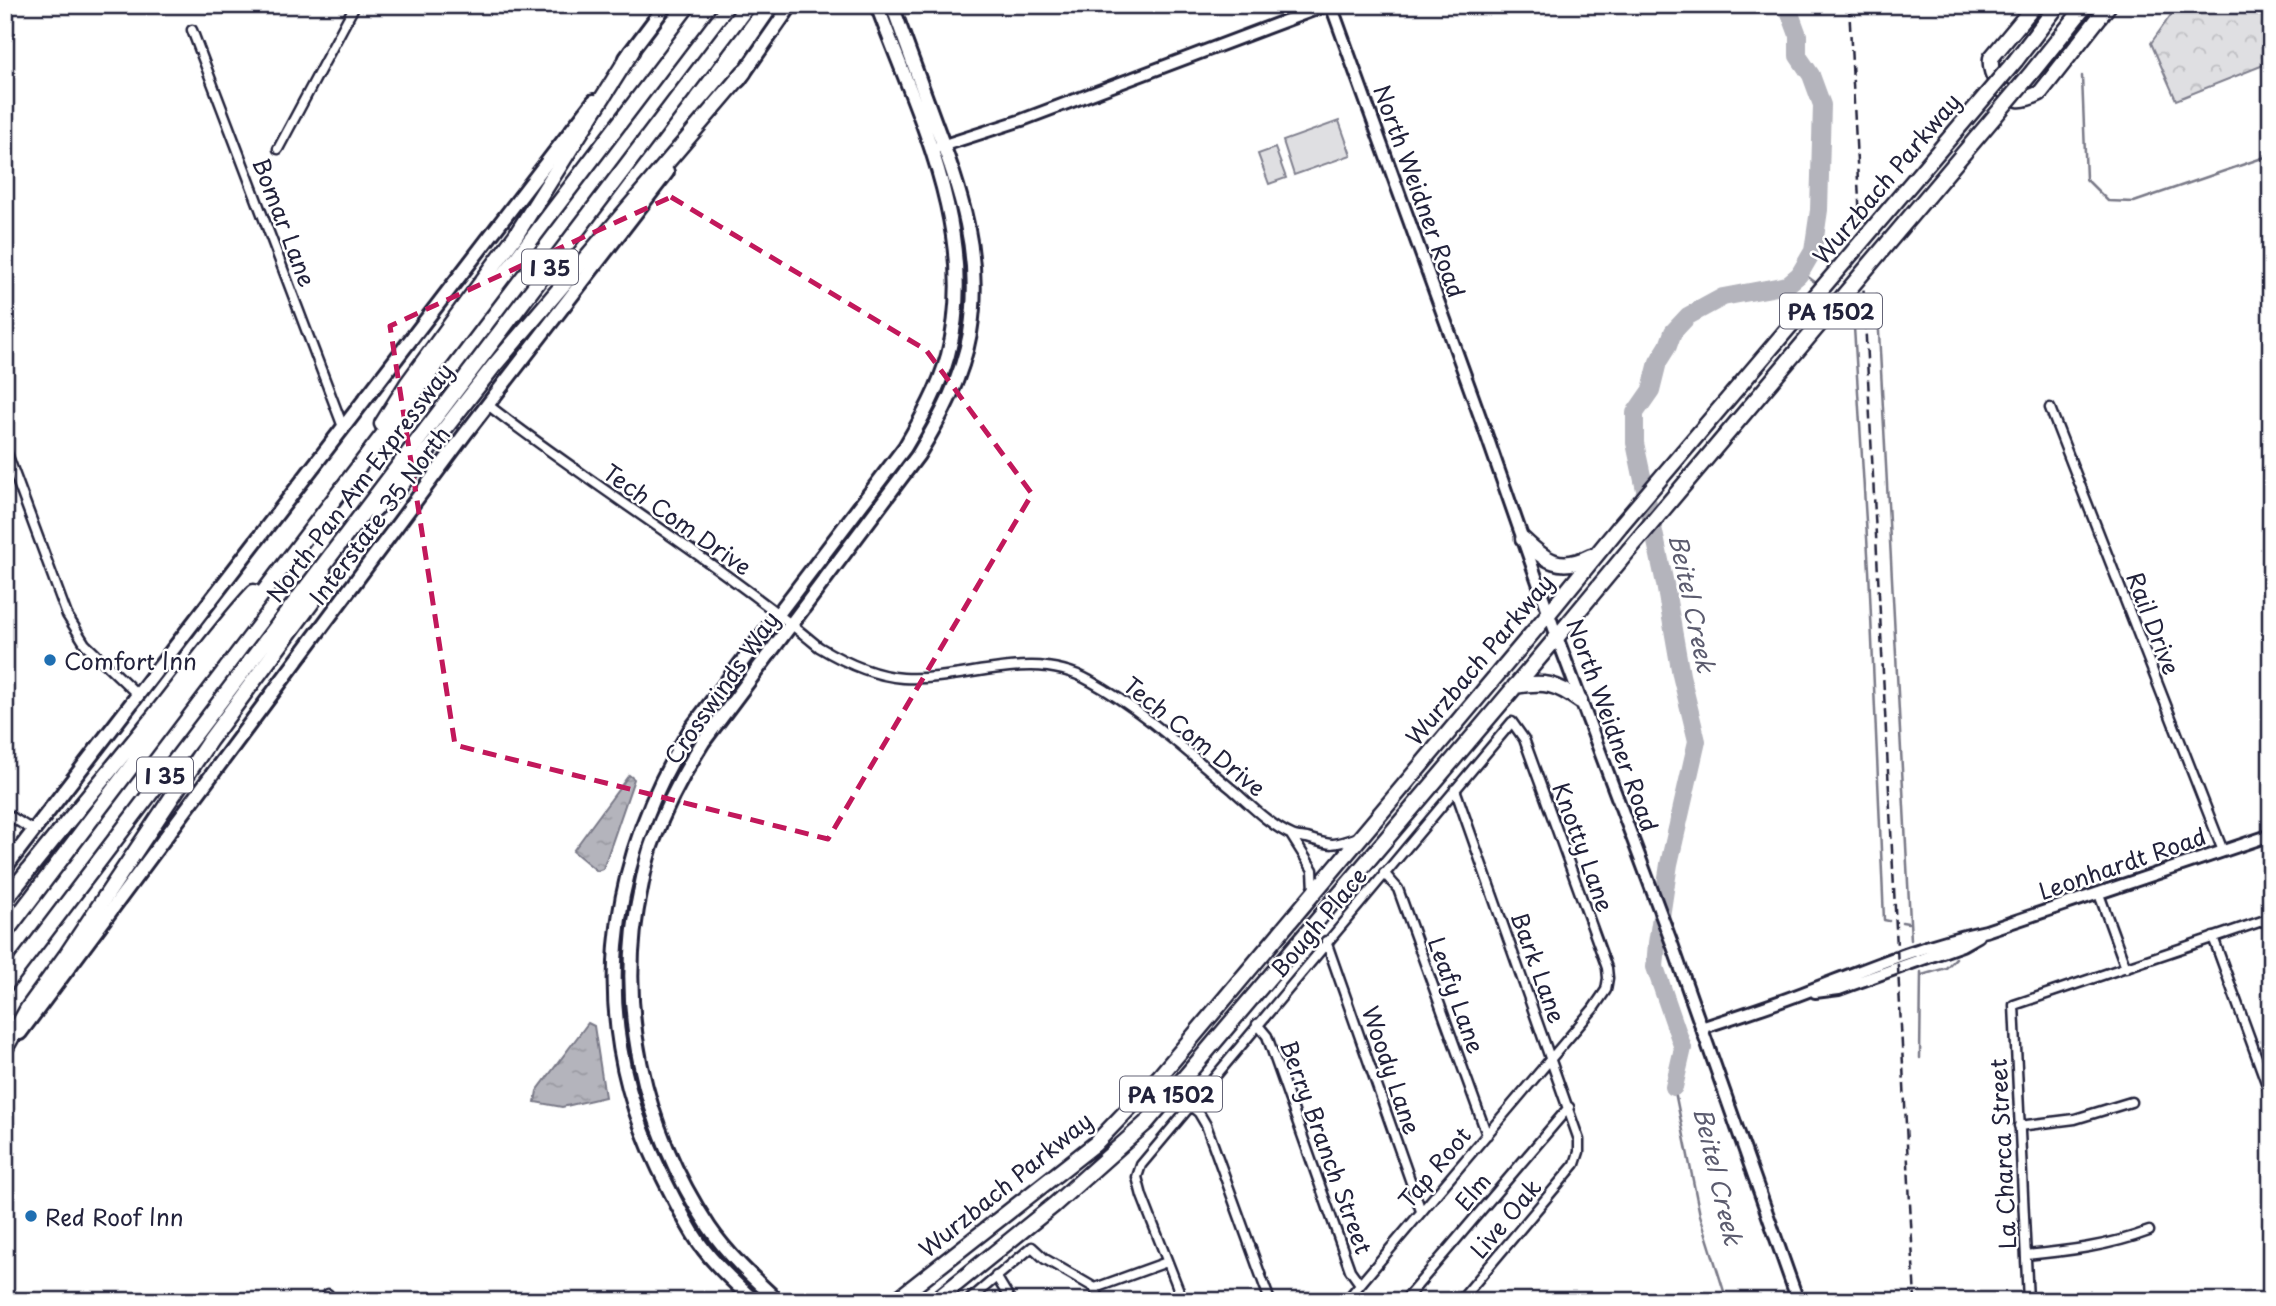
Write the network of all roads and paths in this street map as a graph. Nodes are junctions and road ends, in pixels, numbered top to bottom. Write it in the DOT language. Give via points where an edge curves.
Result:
graph roads {
  1 [pos="355,5"];
  2 [pos="666,5"];
  3 [pos="709,5"];
  4 [pos="748,5"];
  5 [pos="791,5"];
  6 [pos="877,5"];
  7 [pos="892,5"];
  8 [pos="1329,5"];
  9 [pos="2035,5"];
  10 [pos="2058,5"];
  11 [pos="2086,5"];
  12 [pos="2109,5"];
  13 [pos="192,30"];
  14 [pos="632,51"];
  15 [pos="744,72"];
  16 [pos="944,145"];
  17 [pos="278,149"];
  18 [pos="930,150"];
  19 [pos="948,357"];
  20 [pos="963,360"];
  21 [pos="488,405"];
  22 [pos="2050,408"];
  23 [pos="343,427"];
  24 [pos="5,448"];
  25 [pos="332,504"];
  26 [pos="320,518"];
  27 [pos="352,529"];
  28 [pos="1523,538"];
  29 [pos="1598,552"];
  30 [pos="324,565"];
  31 [pos="1549,613"];
  32 [pos="778,614"];
  33 [pos="791,624"];
  34 [pos="1557,637"];
  35 [pos="1515,686"];
  36 [pos="138,695"];
  37 [pos="1580,701"];
  38 [pos="1512,722"];
  39 [pos="1455,789"];
  40 [pos="5,814"];
  41 [pos="34,831"];
  42 [pos="1291,835"];
  43 [pos="2271,835"];
  44 [pos="1361,836"];
  45 [pos="2223,851"];
  46 [pos="5,868"];
  47 [pos="1384,873"];
  48 [pos="1314,891"];
  49 [pos="2099,894"];
  50 [pos="5,900"];
  51 [pos="2271,918"];
  52 [pos="5,933"];
  53 [pos="2213,937"];
  54 [pos="1326,942"];
  55 [pos="2126,968"];
  56 [pos="5,985"];
  57 [pos="1606,990"];
  58 [pos="1257,1024"];
  59 [pos="1701,1028"];
  60 [pos="5,1051"];
  61 [pos="1552,1058"];
  62 [pos="2271,1096"];
  63 [pos="2131,1102"];
  64 [pos="1190,1105"];
  65 [pos="1569,1107"];
  66 [pos="2019,1126"];
  67 [pos="1487,1135"];
  68 [pos="669,1152"];
  69 [pos="654,1158"];
  70 [pos="1577,1159"];
  71 [pos="1421,1212"];
  72 [pos="2149,1231"];
  73 [pos="2026,1255"];
  74 [pos="1167,1262"];
  75 [pos="996,1276"];
  76 [pos="1360,1284"];
  77 [pos="1095,1288"];
  78 [pos="754,1301"];
  79 [pos="778,1301"];
  80 [pos="895,1301"];
  81 [pos="935,1301"];
  82 [pos="968,1301"];
  83 [pos="1011,1301"];
  84 [pos="1100,1301"];
  85 [pos="1183,1301"];
  86 [pos="1270,1301"];
  87 [pos="1346,1301"];
  88 [pos="1404,1301"];
  89 [pos="1460,1301"];
  90 [pos="1798,1301"];
  91 [pos="2028,1301"];
  1 -- 17 [label="street"];
  2 -- 14 [label="main road"];
  3 -- 25 [label="highway, North Pan Am Expressway / I 35"];
  4 -- 27 [label="highway, North Pan Am Expressway / I 35"];
  5 -- 15 [label="main road, Interstate 35 North"];
  6 -- 18 [label="main road"];
  7 -- 16 [label="main road"];
  8 -- 16 [label="street, North Weidner Road"];
  8 -- 28 [label="street, North Weidner Road"];
  9 -- 12 [label="highway" via="1991,58 1992,73 2002,89 2017,99 2040,93"];
  10 -- 29 [label="highway, Wurzbach Parkway / PA 1502, bridge"];
  11 -- 34 [label="highway, Wurzbach Parkway / PA 1502, bridge"];
  13 -- 23 [label="street, Bomar Lane"];
  14 -- 23 [label="main road"];
  14 -- 25 [label="highway" via="522,226 407,384"];
  15 -- 21 [label="main road, Interstate 35 North"];
  15 -- 27 [label="highway" via="493,367 398,489"];
  16 -- 18 [label="street, North Weidner Road"];
  16 -- 20 [label="main road, Crosswinds Way" via="962,198 972,249 974,292"];
  18 -- 19 [label="main road, Crosswinds Way" via="947,199 956,251 957,303"];
  19 -- 20 [label="main road"];
  19 -- 32 [label="main road, Crosswinds Way" via="905,447"];
  20 -- 33 [label="main road, Crosswinds Way" via="942,415 918,455"];
  21 -- 32 [label="street, Tech Com Drive"];
  21 -- 60 [label="main road, Interstate 35 North"];
  22 -- 45 [label="street, Rail Drive"];
  23 -- 36 [label="main road"];
  24 -- 36 [label="street" via="67,615 85,643"];
  25 -- 26 [label="highway, North Pan Am Expressway / I 35"];
  26 -- 50 [label="highway" via="222,626"];
  26 -- 52 [label="highway, North Pan Am Expressway / I 35"];
  27 -- 30 [label="highway, North Pan Am Expressway / I 35"];
  28 -- 29 [label="highway" via="1556,563 1575,564"];
  28 -- 31 [label="street, North Weidner Road"];
  29 -- 31 [label="highway, Wurzbach Parkway / PA 1502"];
  30 -- 56 [label="highway, North Pan Am Expressway / I 35"];
  30 -- 60 [label="highway" via="318,594 210,740 28,1008"];
  31 -- 34 [label="street, North Weidner Road"];
  31 -- 44 [label="highway, Wurzbach Parkway / PA 1502"];
  32 -- 33 [label="street, Tech Com Drive"];
  32 -- 69 [label="main road, Crosswinds Way" via="673,757 641,827 623,889 615,945 614,1005 629,1091"];
  33 -- 42 [label="street, Tech Com Drive" via="840,659 891,677 953,677 1029,665 1085,678 1130,705"];
  33 -- 68 [label="main road, Crosswinds Way" via="703,742 673,792 642,880 631,946 634,1034"];
  34 -- 35 [label="highway, Wurzbach Parkway / PA 1502"];
  34 -- 37 [label="street, North Weidner Road"];
  35 -- 37 [label="highway" via="1551,684"];
  35 -- 81 [label="highway, Wurzbach Parkway / PA 1502" via="1146,1123"];
  36 -- 41 [label="main road"];
  37 -- 59 [label="street, North Weidner Road"];
  38 -- 39 [label="street, Bough Place"];
  38 -- 57 [label="street, Knotty Lane" via="1524,739 1607,968"];
  39 -- 47 [label="street, Bough Place"];
  39 -- 61 [label="street, Bark Lane"];
  40 -- 41 [label="street"];
  41 -- 46 [label="main road"];
  42 -- 44 [label="street, Tech Com Drive" via="1327,845"];
  42 -- 48 [label="street, Tech Com Drive" via="1313,870"];
  43 -- 45 [label="street, Leonhardt Road"];
  44 -- 48 [label="highway, Wurzbach Parkway / PA 1502"];
  45 -- 49 [label="street, Leonhardt Road"];
  47 -- 54 [label="street, Bough Place"];
  47 -- 67 [label="street, Leafy Lane" via="1398,889"];
  48 -- 80 [label="highway, Wurzbach Parkway / PA 1502" via="1122,1119"];
  49 -- 55 [label="street"];
  49 -- 59 [label="street, Leonhardt Road" via="1897,957"];
  51 -- 53 [label="street"];
  53 -- 55 [label="street"];
  53 -- 62 [label="street"];
  54 -- 58 [label="street, Bough Place"];
  54 -- 71 [label="street, Woody Lane"];
  55 -- 66 [label="street, La Charca Street" via="2014,1005"];
  57 -- 61 [label="street, Tap Root"];
  58 -- 64 [label="street, Bough Place"];
  58 -- 76 [label="street, Berry Branch Street" via="1267,1036 1350,1270"];
  59 -- 90 [label="street, North Weidner Road"];
  61 -- 65 [label="street, Bark Lane"];
  61 -- 67 [label="street, Tap Root"];
  63 -- 66 [label="street" via="2075,1119"];
  64 -- 74 [label="street, Bough Place" via="1154,1147 1138,1177"];
  64 -- 86 [label="street" via="1206,1125"];
  65 -- 70 [label="street, Bark Lane" via="1578,1133"];
  65 -- 88 [label="street, Elm"];
  66 -- 73 [label="street, La Charca Street"];
  67 -- 71 [label="street, Tap Root"];
  68 -- 69 [label="main road"];
  68 -- 79 [label="main road, Crosswinds Way" via="710,1227"];
  69 -- 78 [label="main road, Crosswinds Way" via="694,1236"];
  70 -- 89 [label="street, Live Oak"];
  71 -- 76 [label="street, Tap Root"];
  72 -- 73 [label="street" via="2084,1249"];
  73 -- 91 [label="street, La Charca Street"];
  74 -- 77 [label="street"];
  74 -- 85 [label="street, Bough Place"];
  75 -- 77 [label="street" via="1032,1247"];
  75 -- 82 [label="street"];
  75 -- 83 [label="street"];
  76 -- 87 [label="street, Tap Root"];
  77 -- 84 [label="street"];
}
